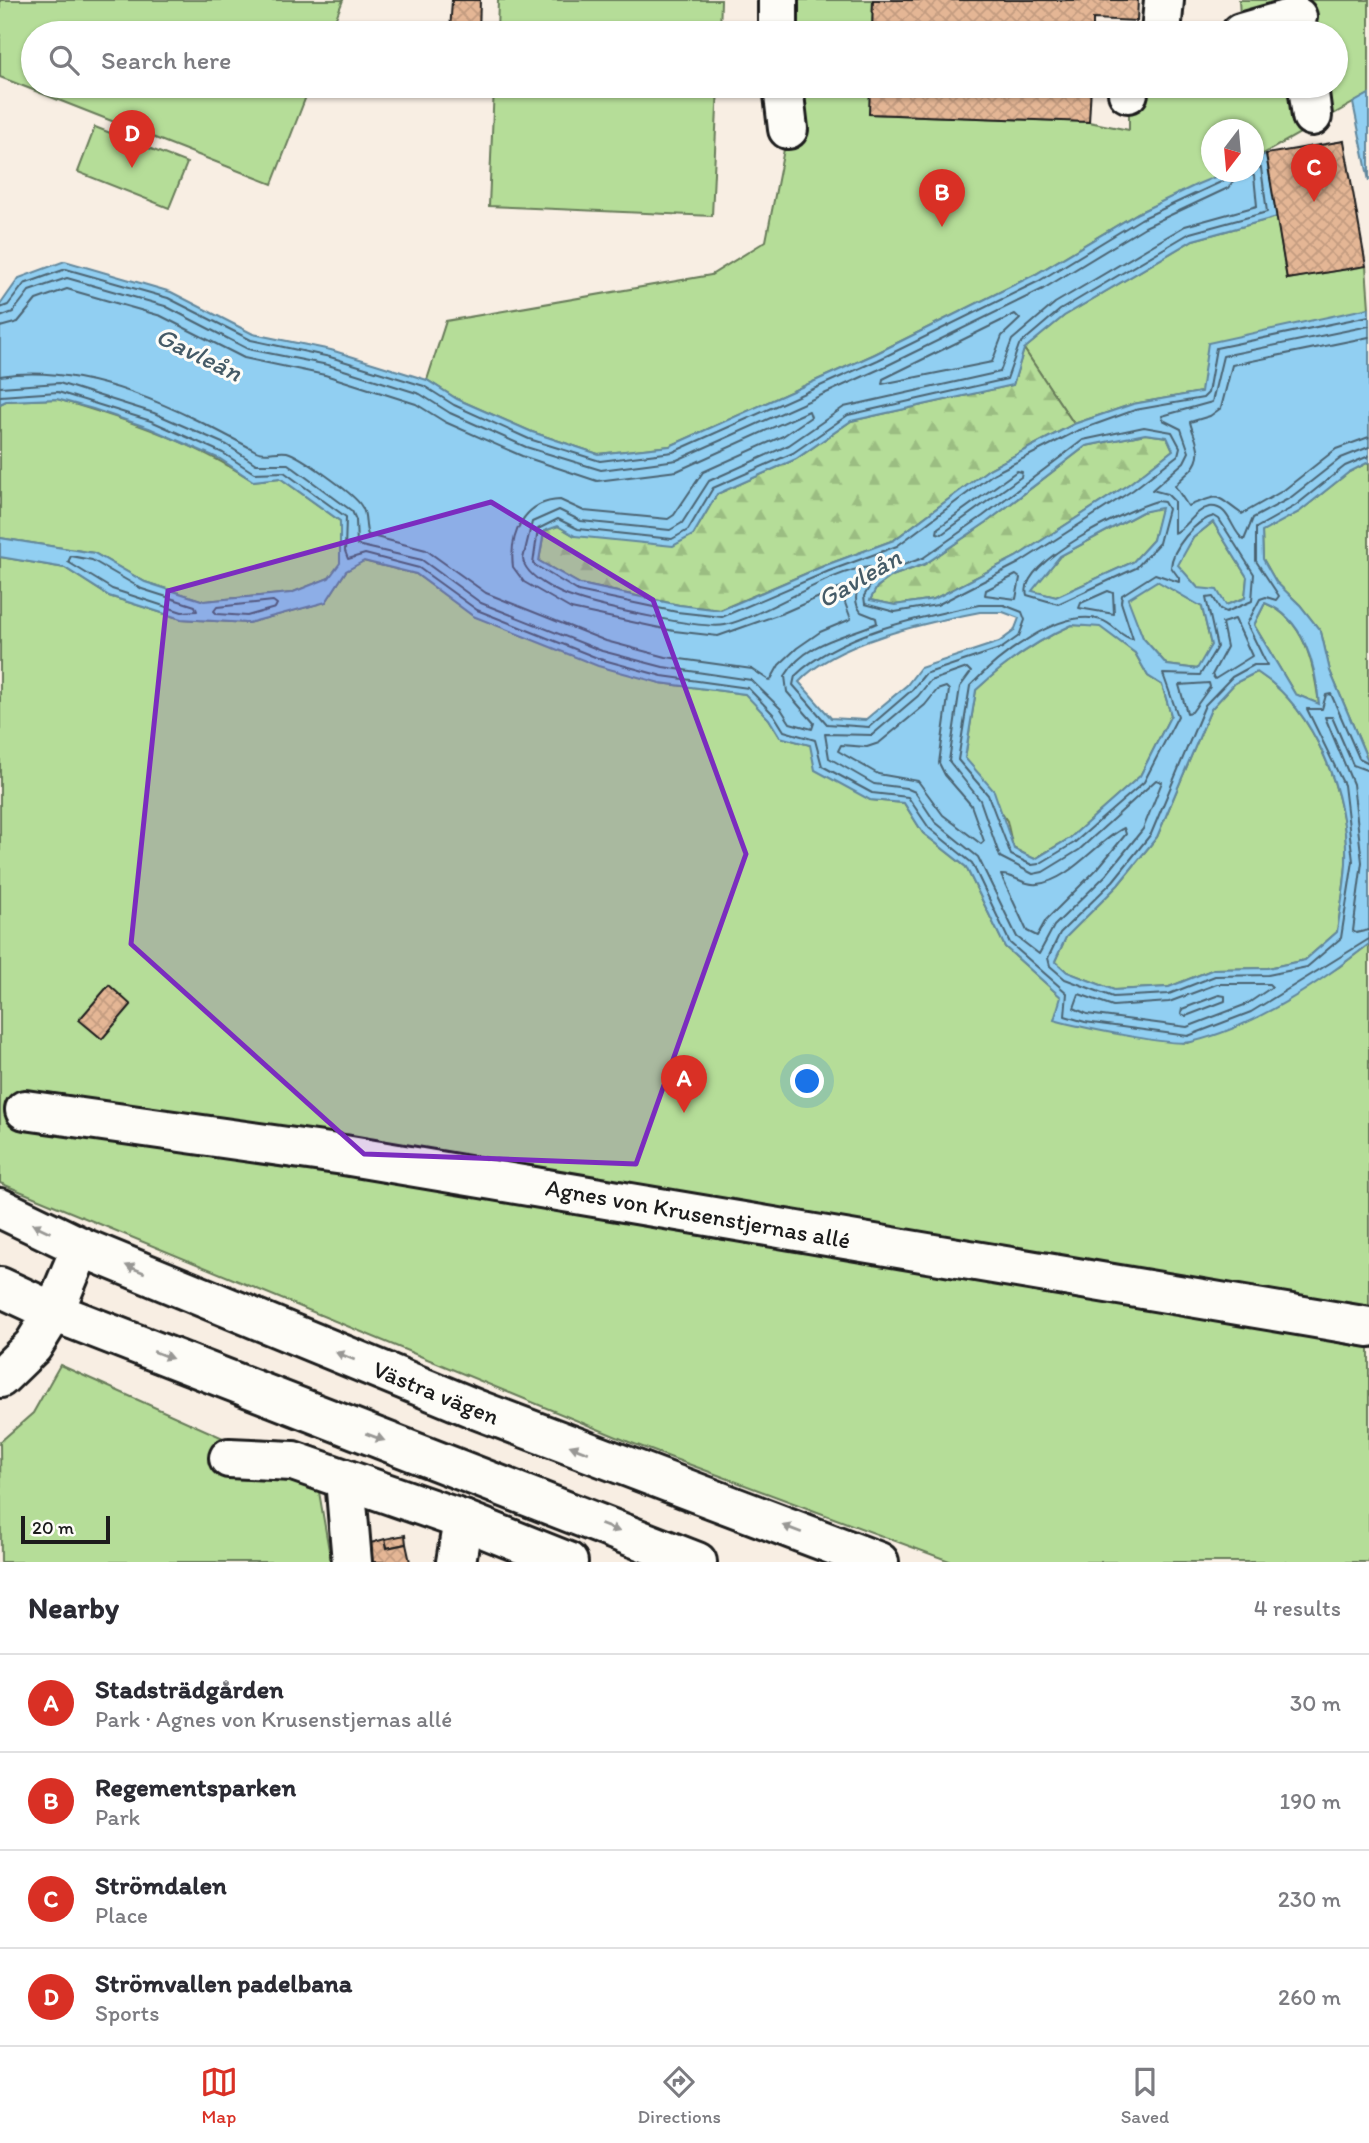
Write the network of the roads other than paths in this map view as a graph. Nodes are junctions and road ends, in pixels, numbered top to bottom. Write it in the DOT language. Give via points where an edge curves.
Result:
graph roads {
  1 [pos="778,0"];
  2 [pos="1164,0"];
  3 [pos="778,21"];
  4 [pos="1162,21"];
  5 [pos="784,98"];
  6 [pos="788,129"];
  7 [pos="25,1110"];
  8 [pos="0,1208"];
  9 [pos="81,1247"];
  10 [pos="0,1287"];
  11 [pos="54,1312"];
  12 [pos="1369,1327"];
  13 [pos="0,1378"];
  14 [pos="229,1458"];
  15 [pos="345,1479"];
  16 [pos="463,1520"];
  17 [pos="352,1562"];
  18 [pos="456,1562"];
  19 [pos="568,1562"];
  20 [pos="697,1562"];
  21 [pos="879,1562"];
  1 -- 3 [label="street"];
  2 -- 4 [label="street"];
  5 -- 6 [label="street"];
  7 -- 12 [label="street, Agnes von Krusenstjernas allé" via="344,1155"];
  9 -- 8 [label="street, Västra vägen, one-way"];
  9 -- 11 [label="street"];
  21 -- 9 [label="street, Västra vägen, one-way" via="478,1410"];
  10 -- 11 [label="street"];
  11 -- 13 [label="street" via="33,1346"];
  11 -- 20 [label="street, one-way"];
  14 -- 15 [label="street" via="293,1461"];
  15 -- 16 [label="street"];
  15 -- 17 [label="street"];
  16 -- 18 [label="street"];
  16 -- 19 [label="street"];
}
